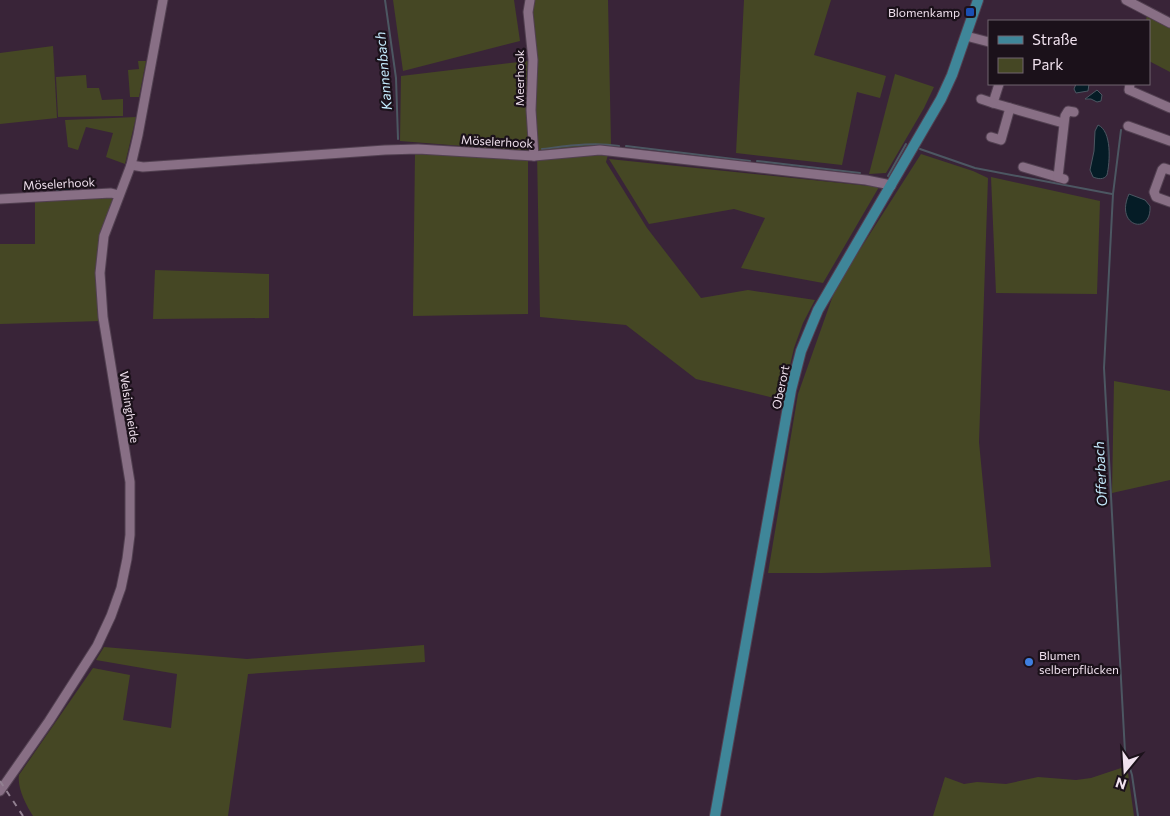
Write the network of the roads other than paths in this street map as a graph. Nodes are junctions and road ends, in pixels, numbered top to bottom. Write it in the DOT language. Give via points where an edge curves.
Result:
graph roads {
  1 [pos="163,0"];
  2 [pos="530,0"];
  3 [pos="978,0"];
  4 [pos="1126,0"];
  5 [pos="1170,23"];
  6 [pos="966,36"];
  7 [pos="988,42"];
  8 [pos="999,85"];
  9 [pos="1130,87"];
  10 [pos="981,99"];
  11 [pos="993,103"];
  12 [pos="1010,108"];
  13 [pos="1170,108"];
  14 [pos="1074,112"];
  15 [pos="1064,123"];
  16 [pos="1128,126"];
  17 [pos="991,137"];
  18 [pos="1170,141"];
  19 [pos="534,156"];
  20 [pos="130,165"];
  21 [pos="1023,167"];
  22 [pos="1170,170"];
  23 [pos="891,186"];
  24 [pos="119,196"];
  25 [pos="0,199"];
  26 [pos="1170,202"];
  27 [pos="0,791"];
  28 [pos="714,816"];
  1 -- 20 [label="street, Welsingheide"];
  2 -- 19 [label="street, Meerhook"];
  3 -- 6 [label="main road, Oberort"];
  4 -- 5 [label="street"];
  6 -- 7 [label="street"];
  6 -- 23 [label="main road, Oberort" via="941,99"];
  8 -- 11 [label="street"];
  9 -- 13 [label="street"];
  10 -- 11 [label="street"];
  11 -- 12 [label="street"];
  12 -- 15 [label="street"];
  12 -- 17 [label="street" via="1001,140"];
  14 -- 15 [label="street" via="1066,113"];
  15 -- 21 [label="street" via="1061,178"];
  16 -- 18 [label="street"];
  19 -- 20 [label="street, Möselerhook" via="418,149 143,167"];
  19 -- 23 [label="street, Möselerhook" via="600,150 866,180"];
  20 -- 24 [label="street, Welsingheide"];
  22 -- 26 [label="street" via="1162,170 1154,192"];
  23 -- 28 [label="main road, Oberort" via="818,310 801,351"];
  24 -- 25 [label="street, Möselerhook"];
  24 -- 27 [label="street, Welsingheide" via="102,245 100,273 103,317 130,482 127,559 121,588 97,646"];
}
